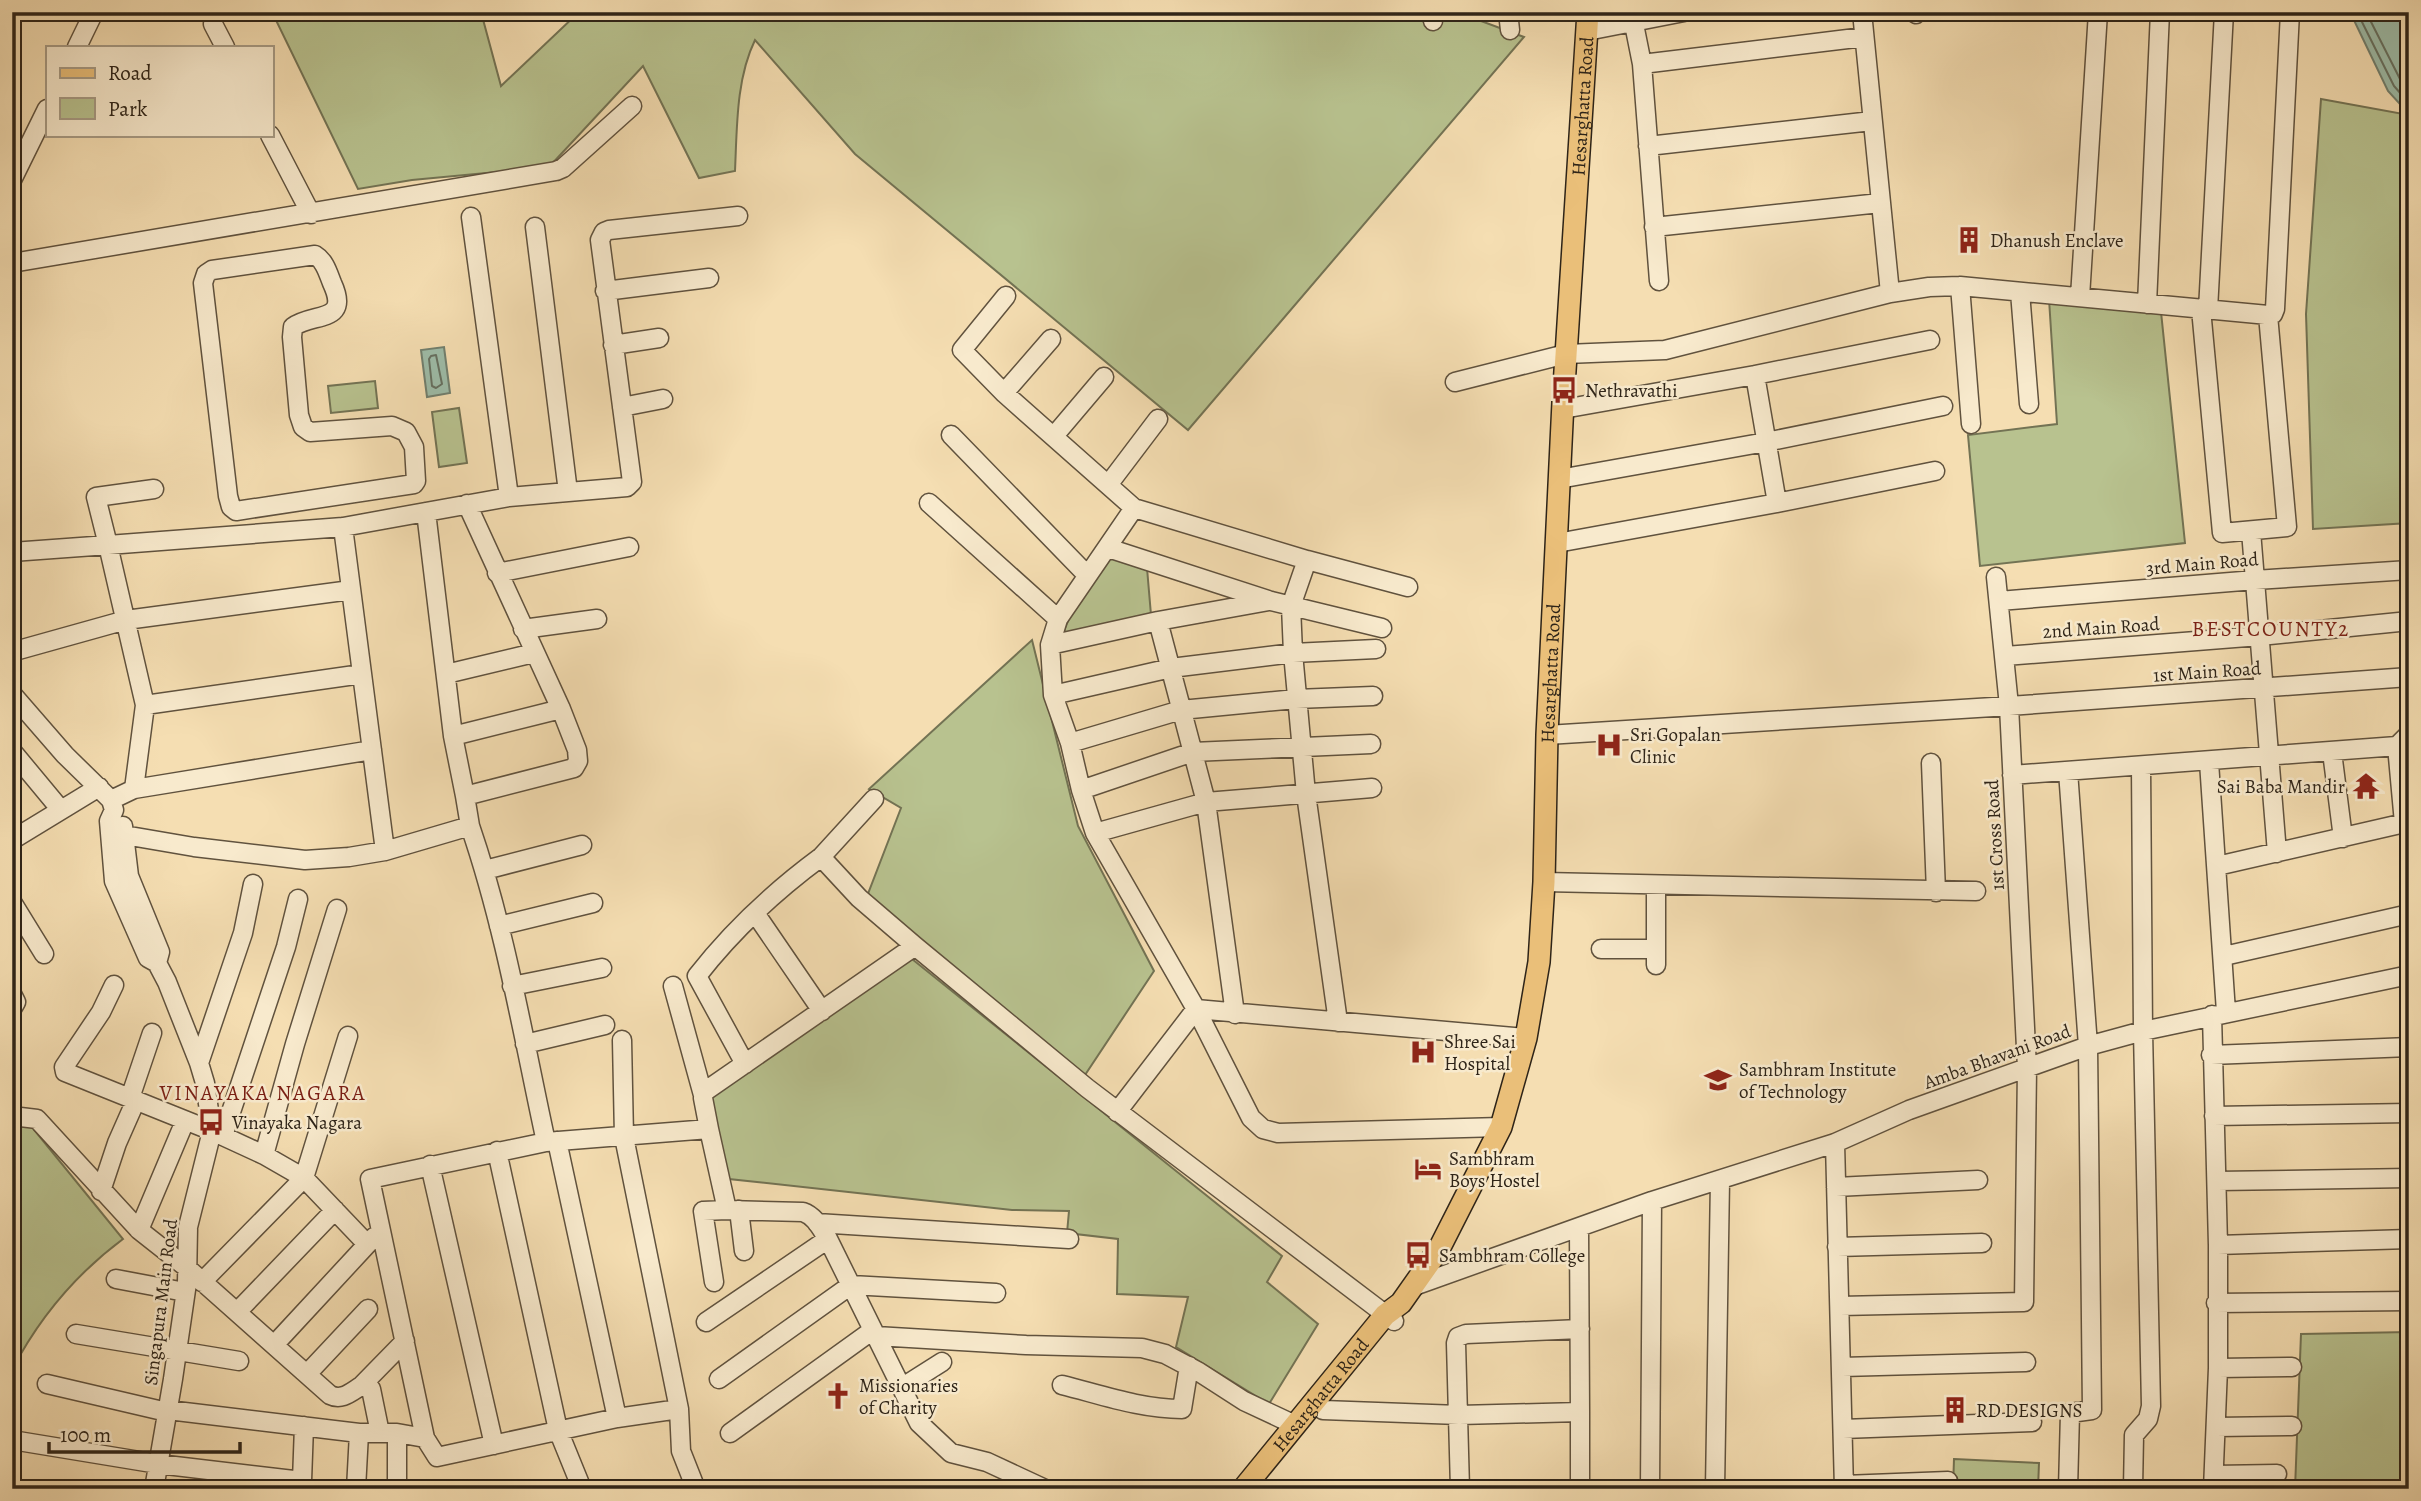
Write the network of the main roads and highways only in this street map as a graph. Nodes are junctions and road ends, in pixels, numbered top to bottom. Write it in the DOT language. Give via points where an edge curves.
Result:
graph roads {
  1 [pos="1588,22"];
  2 [pos="1319,1406"];
  3 [pos="1243,1489"];
  4 [pos="1258,1489"];
  1 -- 2 [label="main road, Hesarghatta Road" via="1559,479 1544,882 1539,962 1526,1038 1501,1127 1439,1249"];
  2 -- 3 [label="main road, Hesarghatta Road" via="1295,1425"];
  2 -- 4 [label="main road, Hesarghatta Road"];
}
